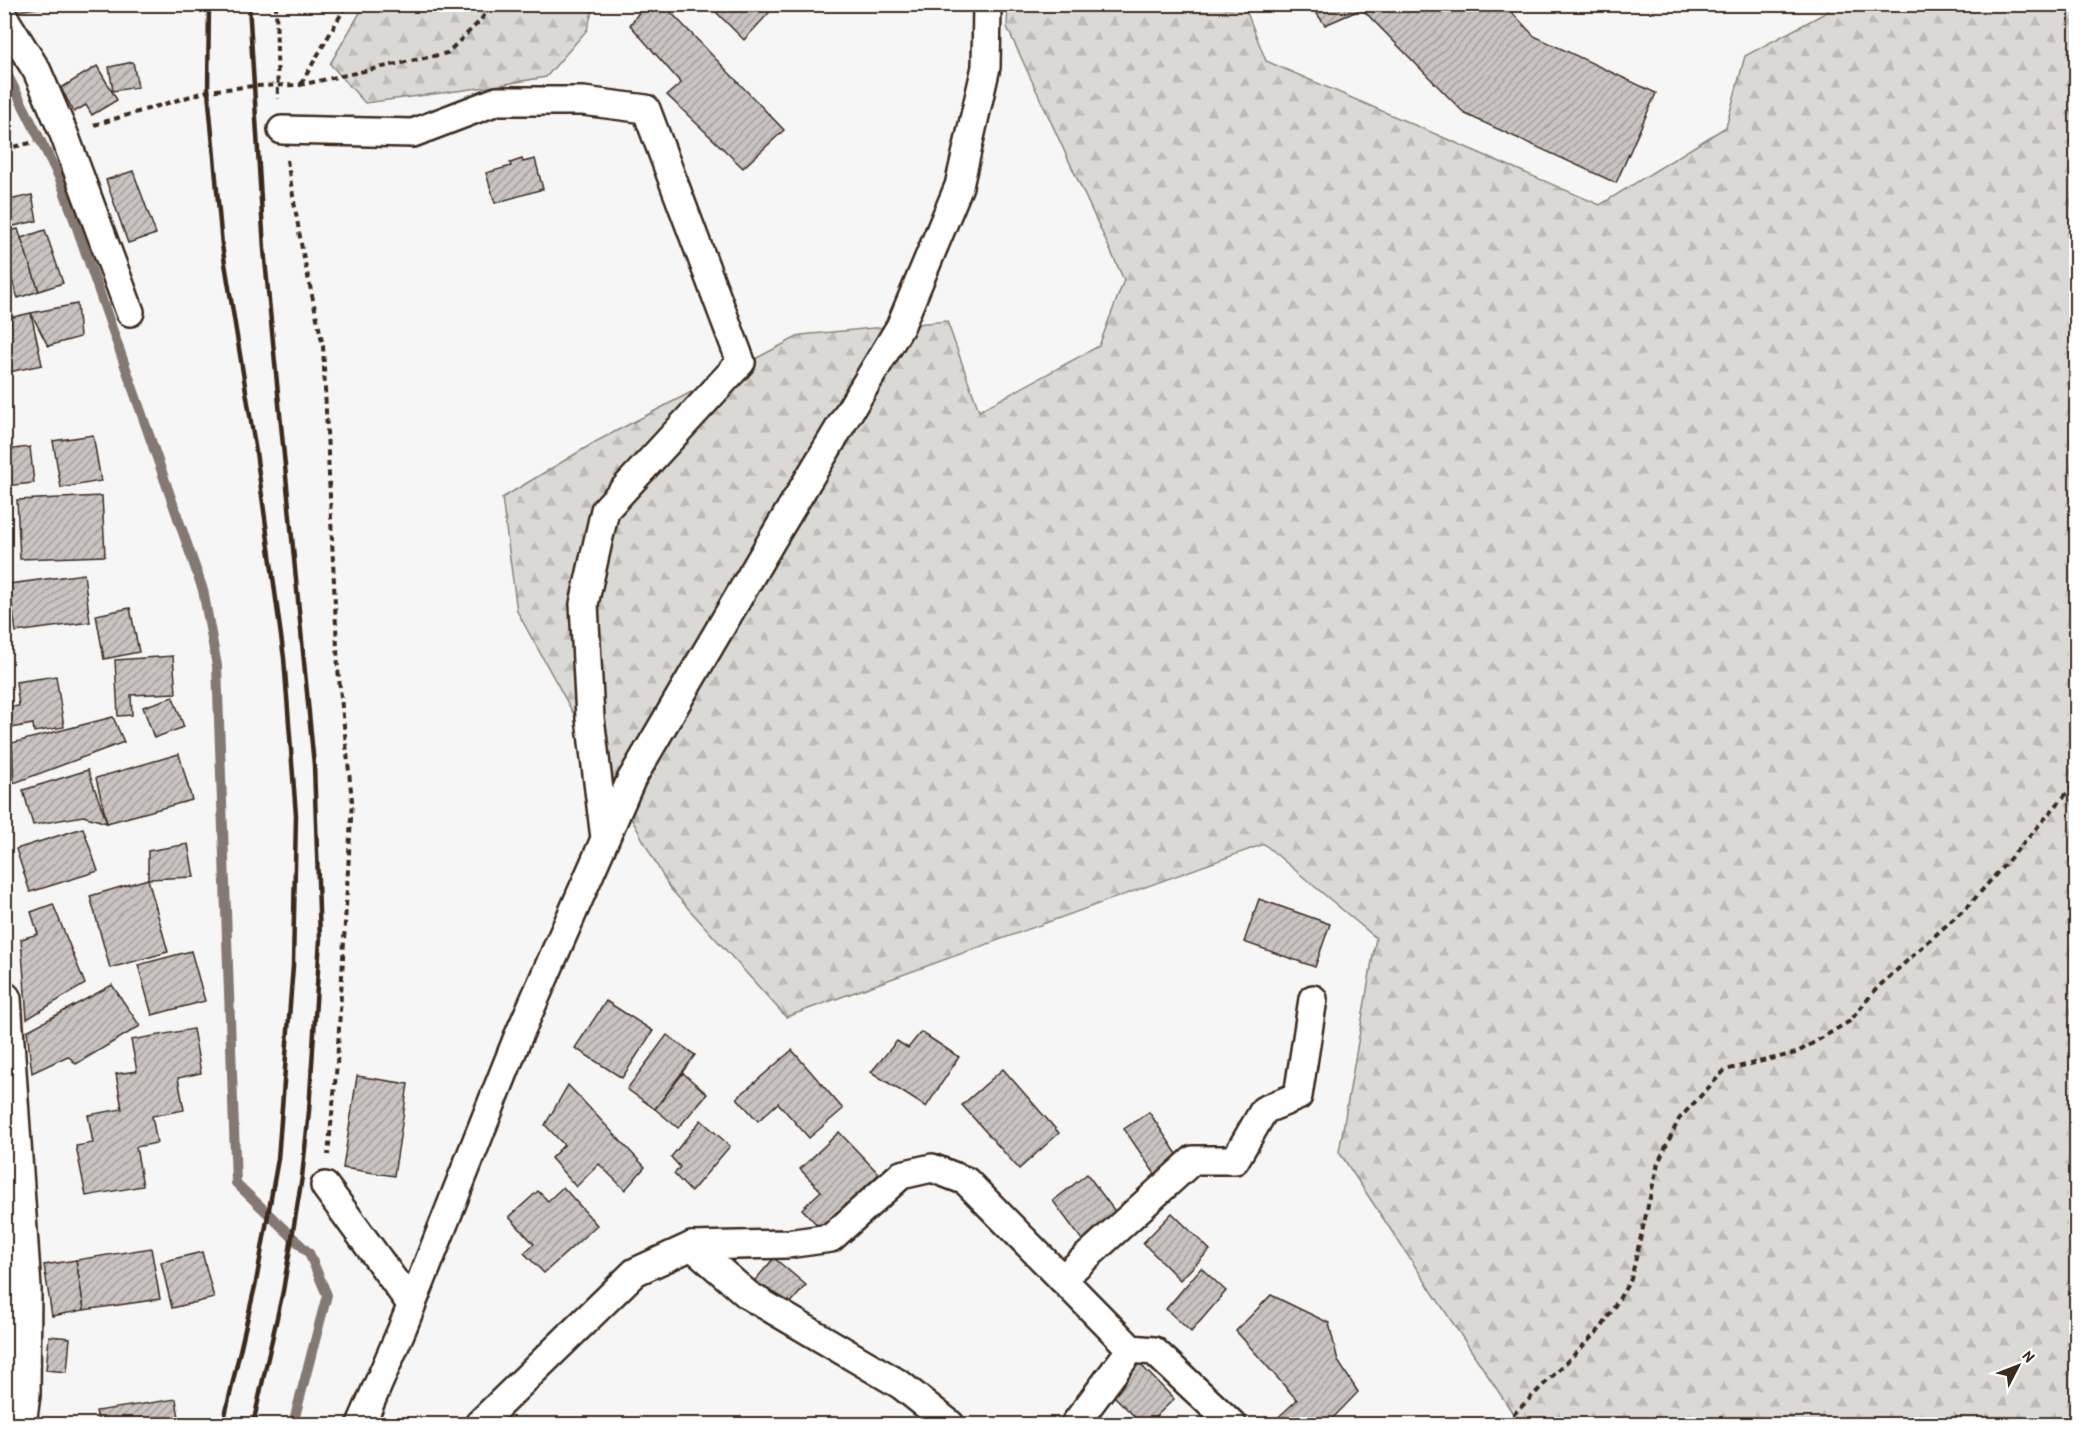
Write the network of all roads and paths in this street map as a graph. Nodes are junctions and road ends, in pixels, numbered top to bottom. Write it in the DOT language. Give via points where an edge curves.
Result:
graph roads {
  1 [pos="276,4"];
  2 [pos="346,4"];
  3 [pos="493,4"];
  4 [pos="987,4"];
  5 [pos="4,18"];
  6 [pos="276,85"];
  7 [pos="300,85"];
  8 [pos="282,130"];
  9 [pos="64,134"];
  10 [pos="26,145"];
  11 [pos="4,149"];
  12 [pos="130,312"];
  13 [pos="2076,783"];
  14 [pos="605,838"];
  15 [pos="4,999"];
  16 [pos="1313,999"];
  17 [pos="325,1186"];
  18 [pos="692,1246"];
  19 [pos="1062,1279"];
  20 [pos="411,1304"];
  21 [pos="1131,1349"];
  22 [pos="19,1425"];
  23 [pos="361,1425"];
  24 [pos="479,1425"];
  25 [pos="950,1425"];
  26 [pos="1075,1425"];
  27 [pos="1232,1425"];
  28 [pos="1509,1425"];
  1 -- 6 [label="path"];
  2 -- 7 [label="path"];
  3 -- 7 [label="path" via="447,53"];
  4 -- 14 [label="street" via="986,68 959,186 900,327 631,780"];
  5 -- 9 [label="street" via="37,71"];
  6 -- 7 [label="path"];
  6 -- 8 [label="path"];
  6 -- 9 [label="path" via="208,91"];
  8 -- 14 [label="street" via="413,133 497,101 583,100 646,109 741,362 604,510 584,604 590,718"];
  8 -- 17 [label="path" via="323,346 338,669 352,800 337,1064"];
  9 -- 12 [label="street"];
  10 -- 11 [label="path"];
  13 -- 28 [label="path" via="1970,904 1877,988 1850,1021 1796,1053 1725,1070 1679,1119 1658,1163 1631,1279 1602,1327 1510,1418"];
  14 -- 20 [label="street" via="518,1037"];
  15 -- 22 [label="main road" via="24,1288"];
  16 -- 19 [label="street" via="1298,1096 1264,1110 1235,1160 1193,1160"];
  17 -- 20 [label="street"];
  18 -- 19 [label="street" via="831,1239 901,1175 932,1168 966,1181"];
  18 -- 24 [label="street" via="635,1272"];
  18 -- 25 [label="street" via="747,1295 901,1385"];
  19 -- 21 [label="street"];
  20 -- 23 [label="street"];
  21 -- 26 [label="street"];
  21 -- 27 [label="street" via="1155,1351"];
}
